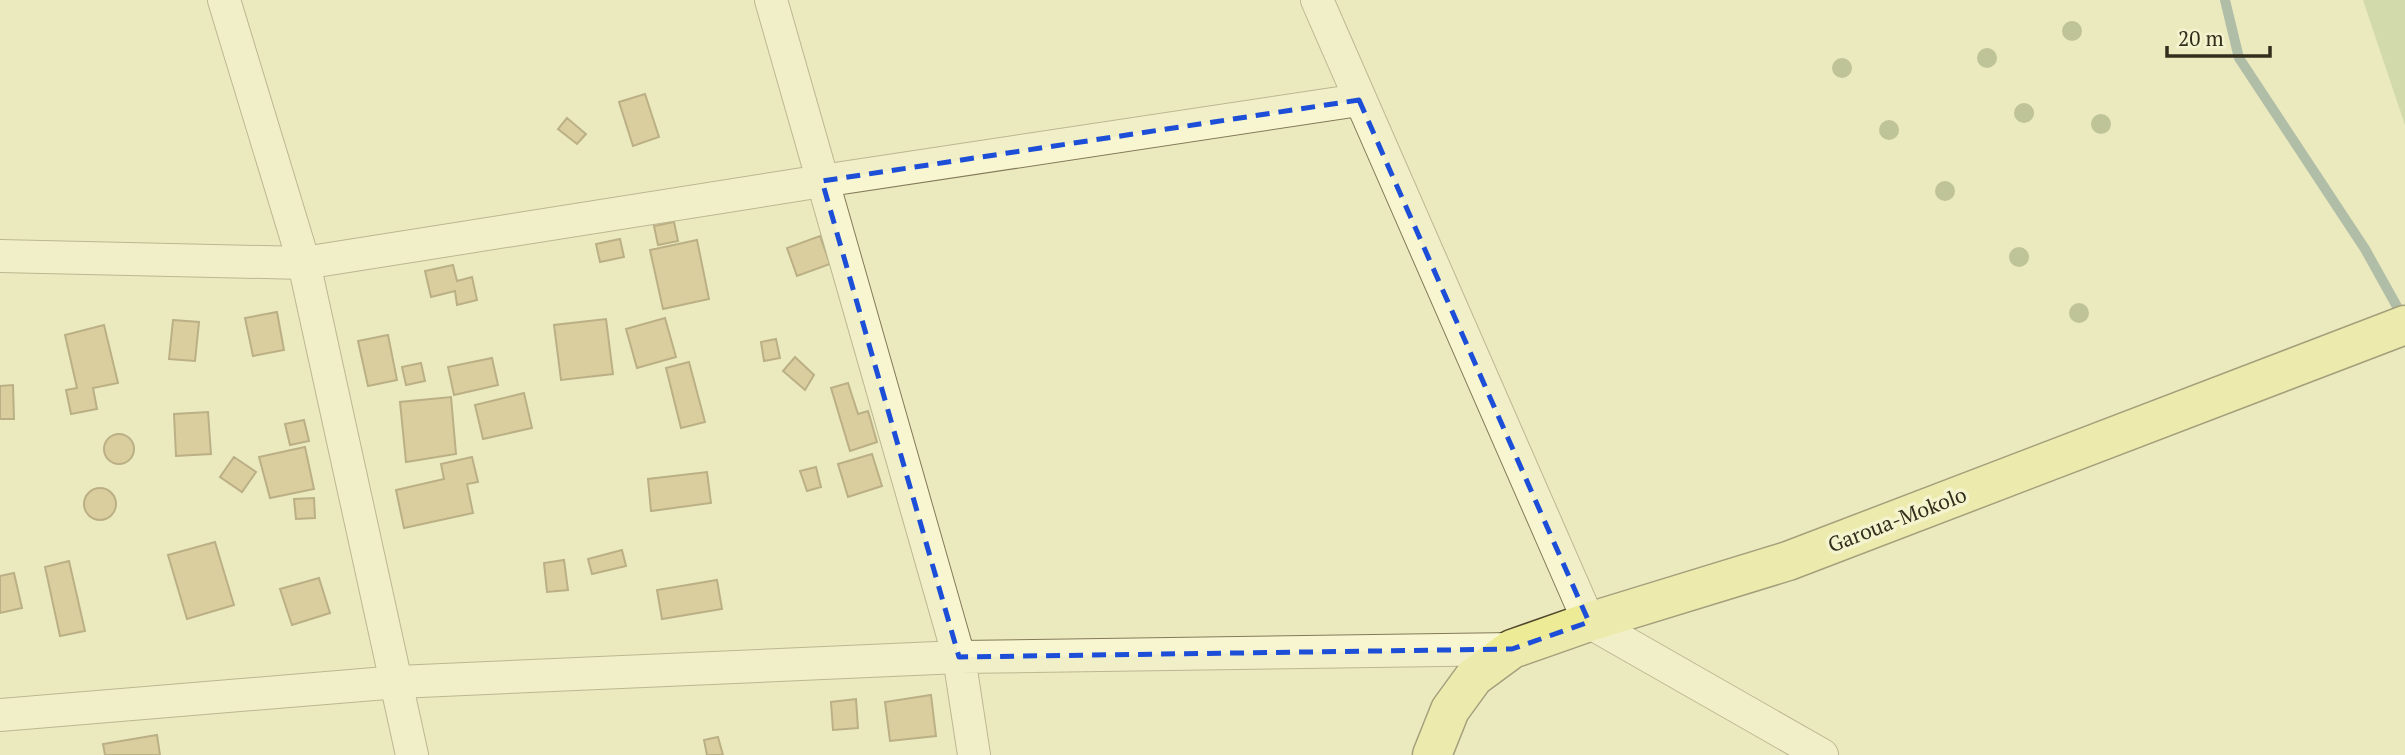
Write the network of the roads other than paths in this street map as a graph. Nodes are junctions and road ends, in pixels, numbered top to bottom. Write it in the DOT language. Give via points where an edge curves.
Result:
graph roads {
  1 [pos="224,0"];
  2 [pos="771,0"];
  3 [pos="1317,0"];
  4 [pos="1359,100"];
  5 [pos="822,181"];
  6 [pos="0,256"];
  7 [pos="304,263"];
  8 [pos="2405,326"];
  9 [pos="1589,622"];
  10 [pos="1512,649"];
  11 [pos="959,657"];
  12 [pos="398,682"];
  13 [pos="0,715"];
  14 [pos="412,755"];
  15 [pos="974,755"];
  16 [pos="1432,755"];
  17 [pos="1822,755"];
  1 -- 7 [label="street"];
  2 -- 5 [label="street"];
  3 -- 4 [label="street"];
  4 -- 5 [label="street"];
  4 -- 9 [label="street"];
  5 -- 7 [label="street"];
  5 -- 11 [label="street"];
  6 -- 7 [label="street"];
  7 -- 12 [label="street"];
  8 -- 9 [label="main road, Garoua-Mokolo" via="1788,561"];
  9 -- 10 [label="main road, Garoua-Mokolo"];
  9 -- 17 [label="street"];
  10 -- 11 [label="street"];
  10 -- 16 [label="main road, Garoua-Mokolo" via="1474,677 1450,710"];
  11 -- 12 [label="street"];
  11 -- 15 [label="street"];
  12 -- 13 [label="street"];
  12 -- 14 [label="street"];
}
